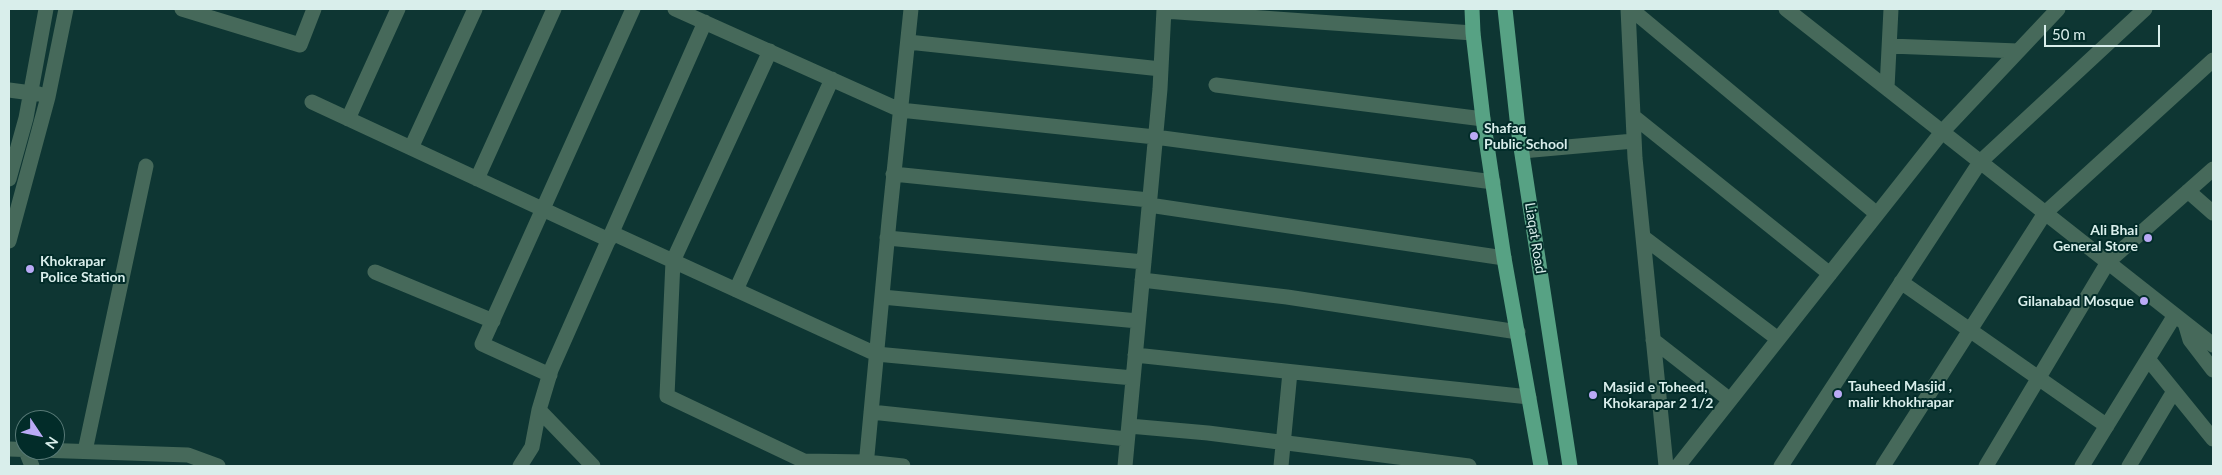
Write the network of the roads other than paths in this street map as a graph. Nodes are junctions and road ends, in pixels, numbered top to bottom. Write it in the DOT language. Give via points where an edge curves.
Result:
graph roads {
  1 [pos="46,9"];
  2 [pos="66,9"];
  3 [pos="182,9"];
  4 [pos="314,9"];
  5 [pos="398,9"];
  6 [pos="475,9"];
  7 [pos="554,9"];
  8 [pos="633,9"];
  9 [pos="675,9"];
  10 [pos="911,9"];
  11 [pos="1472,9"];
  12 [pos="1505,9"];
  13 [pos="1629,9"];
  14 [pos="1786,9"];
  15 [pos="1891,9"];
  16 [pos="2058,9"];
  17 [pos="2145,9"];
  18 [pos="1164,10"];
  19 [pos="705,22"];
  20 [pos="1473,34"];
  21 [pos="908,42"];
  22 [pos="1890,46"];
  23 [pos="770,51"];
  24 [pos="2018,51"];
  25 [pos="2213,60"];
  26 [pos="1161,69"];
  27 [pos="832,79"];
  28 [pos="1216,85"];
  29 [pos="1887,88"];
  30 [pos="9,90"];
  31 [pos="31,92"];
  32 [pos="48,97"];
  33 [pos="312,102"];
  34 [pos="900,110"];
  35 [pos="1633,116"];
  36 [pos="348,118"];
  37 [pos="1483,119"];
  38 [pos="1942,132"];
  39 [pos="1155,137"];
  40 [pos="1634,141"];
  41 [pos="412,148"];
  42 [pos="1522,151"];
  43 [pos="1980,162"];
  44 [pos="146,166"];
  45 [pos="2213,169"];
  46 [pos="894,174"];
  47 [pos="9,178"];
  48 [pos="477,179"];
  49 [pos="1493,182"];
  50 [pos="2188,191"];
  51 [pos="1149,202"];
  52 [pos="543,210"];
  53 [pos="2045,213"];
  54 [pos="1877,214"];
  55 [pos="2213,214"];
  56 [pos="1643,236"];
  57 [pos="610,237"];
  58 [pos="9,238"];
  59 [pos="887,238"];
  60 [pos="1504,258"];
  61 [pos="673,260"];
  62 [pos="1144,262"];
  63 [pos="2108,262"];
  64 [pos="376,272"];
  65 [pos="1830,274"];
  66 [pos="1142,280"];
  67 [pos="1901,282"];
  68 [pos="736,290"];
  69 [pos="882,297"];
  70 [pos="2180,319"];
  71 [pos="493,321"];
  72 [pos="1138,321"];
  73 [pos="1970,330"];
  74 [pos="1518,332"];
  75 [pos="1653,340"];
  76 [pos="1778,340"];
  77 [pos="2213,345"];
  78 [pos="876,354"];
  79 [pos="1135,355"];
  80 [pos="2148,359"];
  81 [pos="2213,370"];
  82 [pos="1290,372"];
  83 [pos="550,376"];
  84 [pos="2039,377"];
  85 [pos="1133,378"];
  86 [pos="2174,391"];
  87 [pos="1529,398"];
  88 [pos="1730,400"];
  89 [pos="539,410"];
  90 [pos="871,412"];
  91 [pos="2107,426"];
  92 [pos="1128,432"];
  93 [pos="2213,439"];
  94 [pos="1283,443"];
  95 [pos="65,451"];
  96 [pos="86,451"];
  97 [pos="866,464"];
  98 [pos="218,466"];
  99 [pos="520,466"];
  100 [pos="593,466"];
  101 [pos="903,466"];
  102 [pos="1125,466"];
  103 [pos="1281,466"];
  104 [pos="1468,466"];
  105 [pos="1541,466"];
  106 [pos="1570,466"];
  107 [pos="1666,466"];
  108 [pos="1678,466"];
  109 [pos="1781,466"];
  110 [pos="1883,466"];
  111 [pos="1986,466"];
  112 [pos="2082,466"];
  113 [pos="2129,466"];
  1 -- 31 [label="street"];
  2 -- 32 [label="street"];
  3 -- 4 [label="street" via="300,45"];
  5 -- 36 [label="street"];
  6 -- 41 [label="street"];
  7 -- 48 [label="street"];
  8 -- 52 [label="street"];
  9 -- 19 [label="street"];
  10 -- 21 [label="street"];
  11 -- 20 [label="main road"];
  12 -- 42 [label="main road, Liaqat Road"];
  13 -- 35 [label="street"];
  13 -- 54 [label="street"];
  14 -- 29 [label="street"];
  15 -- 22 [label="street"];
  16 -- 24 [label="street"];
  17 -- 43 [label="street"];
  18 -- 20 [label="street"];
  18 -- 26 [label="street"];
  19 -- 23 [label="street"];
  19 -- 57 [label="street"];
  20 -- 37 [label="main road"];
  21 -- 26 [label="street"];
  21 -- 34 [label="street"];
  22 -- 24 [label="street"];
  22 -- 29 [label="street"];
  23 -- 27 [label="street"];
  23 -- 61 [label="street"];
  24 -- 38 [label="street"];
  25 -- 53 [label="street"];
  26 -- 39 [label="street"];
  27 -- 34 [label="street"];
  27 -- 68 [label="street"];
  28 -- 37 [label="street"];
  29 -- 38 [label="street"];
  30 -- 31 [label="street"];
  31 -- 32 [label="street"];
  31 -- 47 [label="street"];
  32 -- 58 [label="street"];
  33 -- 36 [label="street"];
  34 -- 39 [label="street"];
  34 -- 46 [label="street"];
  35 -- 40 [label="street"];
  35 -- 65 [label="street"];
  36 -- 41 [label="street"];
  37 -- 49 [label="main road"];
  38 -- 43 [label="street"];
  38 -- 54 [label="street"];
  39 -- 49 [label="street"];
  39 -- 51 [label="street"];
  40 -- 42 [label="street"];
  40 -- 56 [label="street"];
  41 -- 48 [label="street"];
  42 -- 106 [label="main road, Liaqat Road"];
  43 -- 53 [label="street"];
  43 -- 67 [label="street"];
  44 -- 96 [label="street"];
  45 -- 50 [label="street"];
  46 -- 51 [label="street"];
  46 -- 59 [label="street"];
  48 -- 52 [label="street"];
  49 -- 60 [label="main road"];
  50 -- 55 [label="street"];
  50 -- 63 [label="street"];
  51 -- 60 [label="street"];
  51 -- 62 [label="street"];
  52 -- 57 [label="street"];
  52 -- 71 [label="street"];
  53 -- 63 [label="street"];
  53 -- 73 [label="street"];
  54 -- 65 [label="street"];
  56 -- 75 [label="street"];
  56 -- 76 [label="street"];
  57 -- 61 [label="street"];
  57 -- 83 [label="street"];
  59 -- 62 [label="street"];
  59 -- 69 [label="street"];
  60 -- 74 [label="main road"];
  61 -- 68 [label="street"];
  61 -- 97 [label="street" via="667,396 804,462"];
  62 -- 66 [label="street"];
  63 -- 70 [label="street"];
  63 -- 84 [label="street"];
  64 -- 71 [label="street"];
  65 -- 76 [label="street"];
  66 -- 72 [label="street"];
  66 -- 74 [label="street" via="1287,297"];
  67 -- 73 [label="street"];
  67 -- 109 [label="street"];
  68 -- 78 [label="street"];
  69 -- 72 [label="street"];
  69 -- 78 [label="street"];
  70 -- 77 [label="street"];
  70 -- 80 [label="street"];
  70 -- 81 [label="street" via="2190,340"];
  71 -- 83 [label="street" via="482,344"];
  72 -- 79 [label="street"];
  73 -- 84 [label="street"];
  73 -- 110 [label="street"];
  74 -- 87 [label="main road"];
  75 -- 88 [label="street"];
  75 -- 107 [label="street"];
  76 -- 88 [label="street"];
  78 -- 85 [label="street"];
  78 -- 90 [label="street"];
  79 -- 82 [label="street"];
  79 -- 85 [label="street"];
  80 -- 86 [label="street"];
  80 -- 91 [label="street"];
  82 -- 87 [label="street"];
  82 -- 94 [label="street"];
  83 -- 89 [label="street"];
  84 -- 91 [label="street"];
  84 -- 111 [label="street"];
  85 -- 92 [label="street"];
  86 -- 93 [label="street"];
  86 -- 113 [label="street"];
  87 -- 105 [label="main road"];
  88 -- 108 [label="street"];
  89 -- 99 [label="street" via="532,447"];
  89 -- 100 [label="street"];
  90 -- 92 [label="street"];
  90 -- 97 [label="street"];
  91 -- 112 [label="street"];
  92 -- 94 [label="street" via="1208,433"];
  92 -- 102 [label="street"];
  94 -- 103 [label="street"];
  94 -- 104 [label="street"];
  95 -- 96 [label="street"];
  96 -- 98 [label="street" via="188,455"];
  97 -- 101 [label="street"];
}
